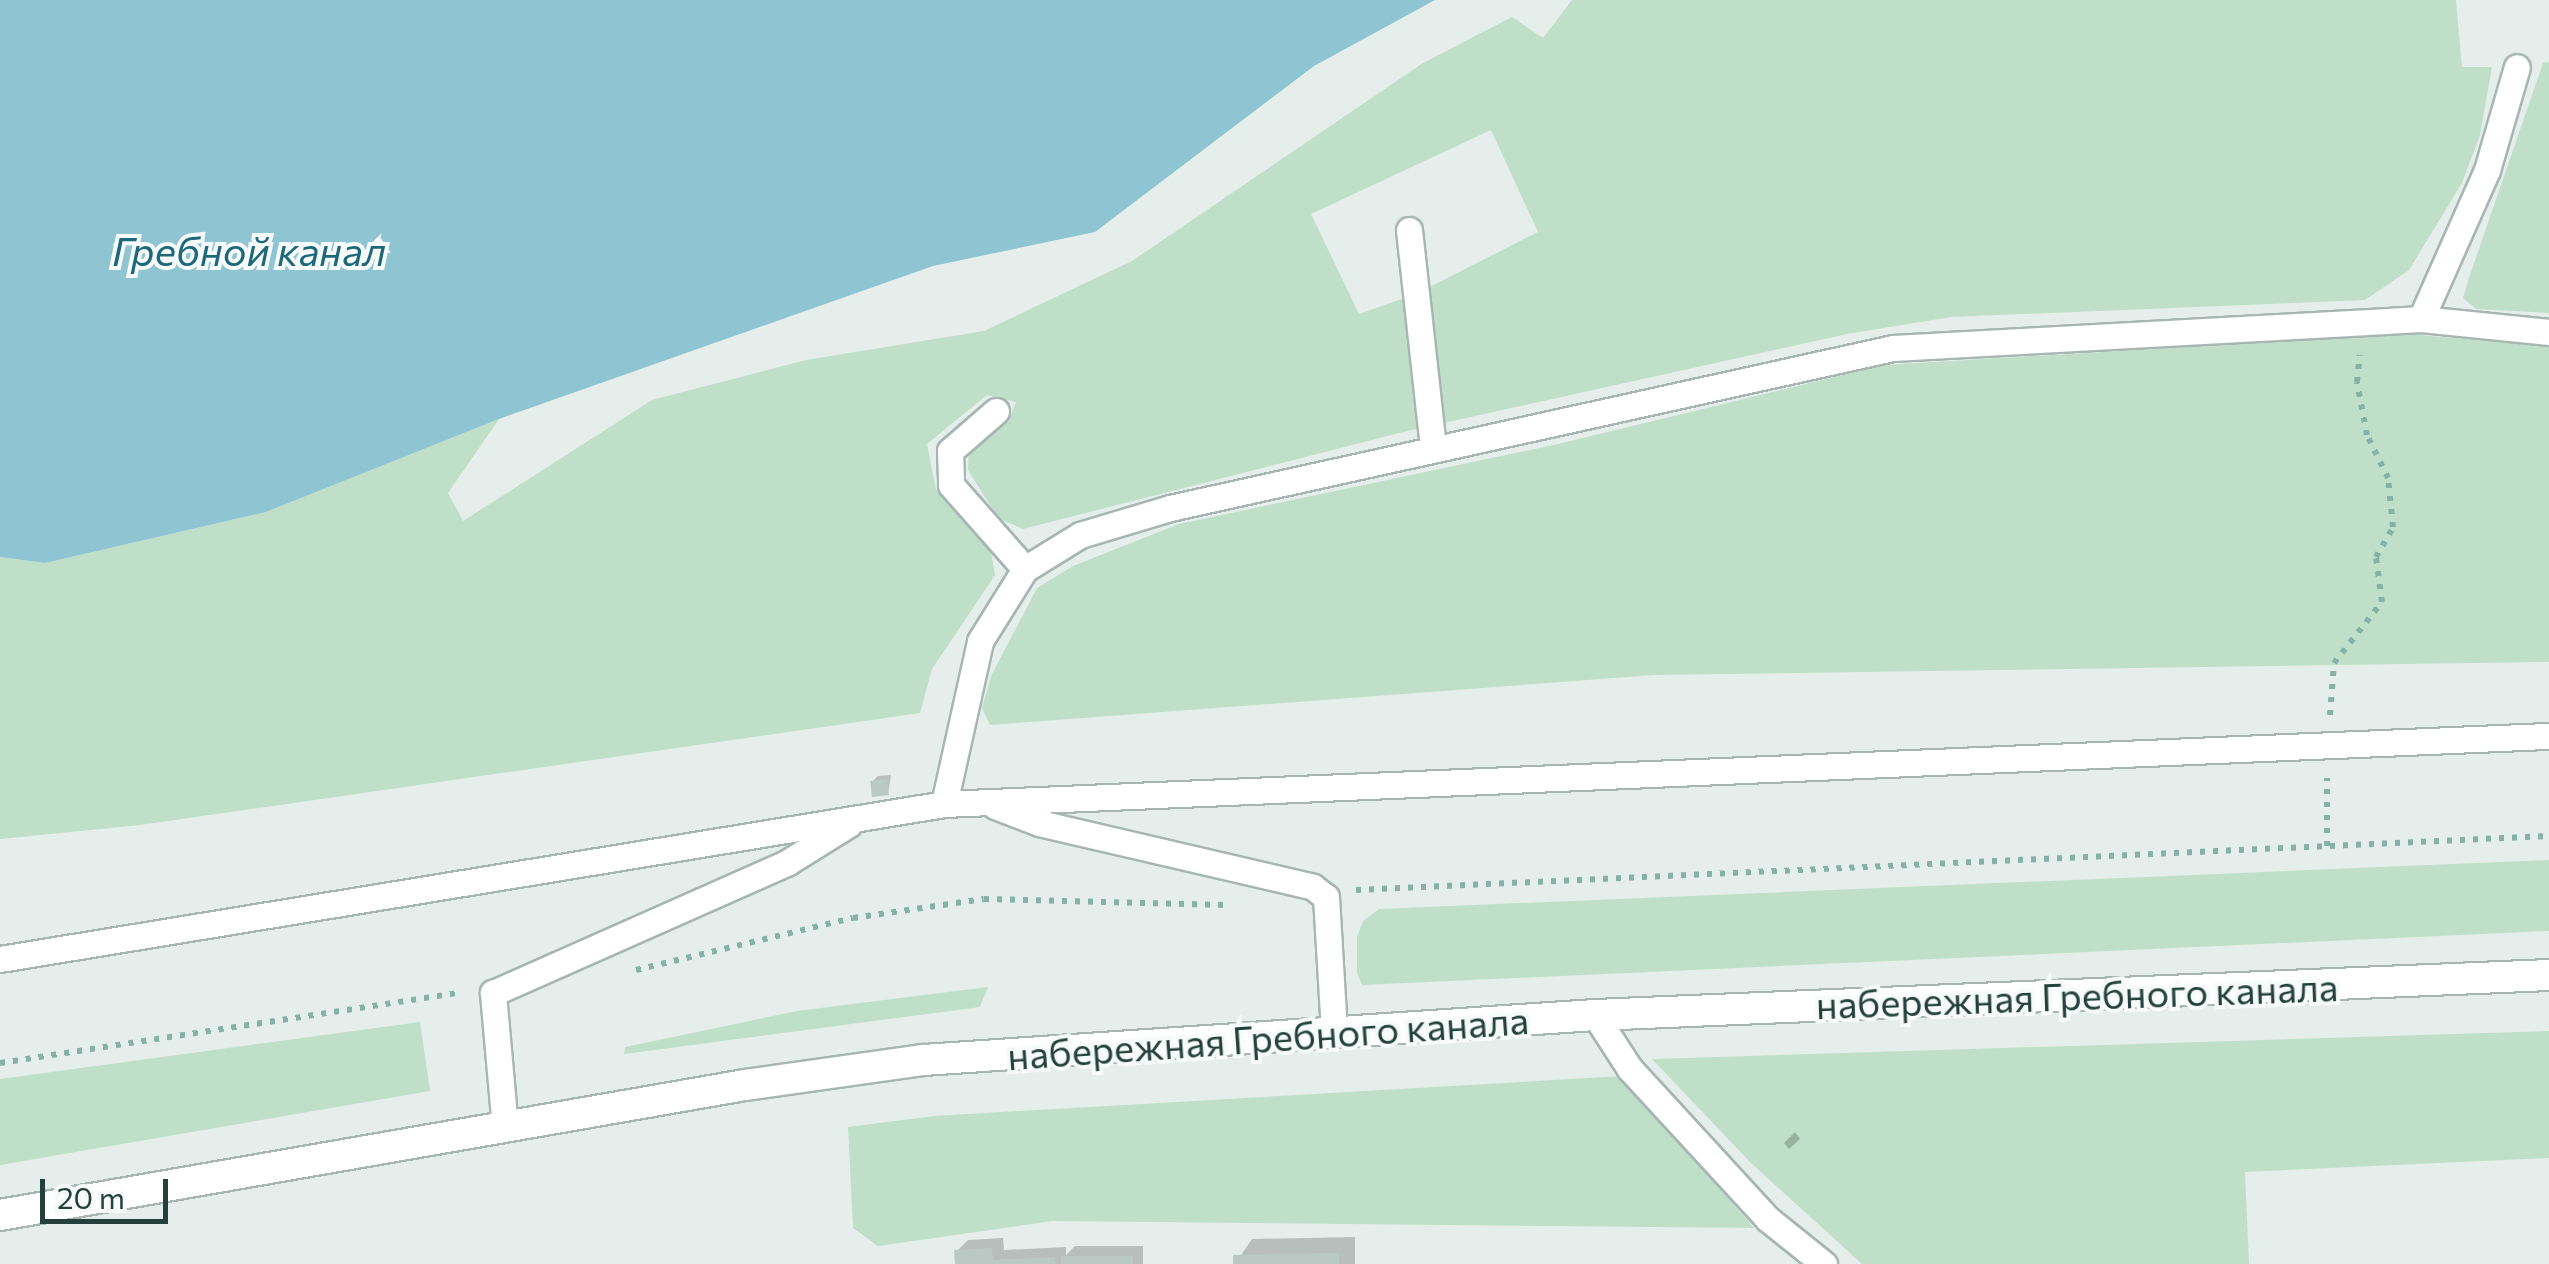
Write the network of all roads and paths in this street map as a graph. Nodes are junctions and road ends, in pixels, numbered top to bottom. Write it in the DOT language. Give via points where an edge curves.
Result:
graph roads {
  1 [pos="2517,67"];
  2 [pos="1409,230"];
  3 [pos="2421,319"];
  4 [pos="2364,322"];
  5 [pos="2549,332"];
  6 [pos="996,411"];
  7 [pos="1433,448"];
  8 [pos="1026,569"];
  9 [pos="2334,663"];
  10 [pos="2549,736"];
  11 [pos="981,801"];
  12 [pos="944,804"];
  13 [pos="861,817"];
  14 [pos="2549,836"];
  15 [pos="1326,898"];
  16 [pos="1238,905"];
  17 [pos="0,959"];
  18 [pos="622,973"];
  19 [pos="2549,975"];
  20 [pos="494,993"];
  21 [pos="1595,1016"];
  22 [pos="1334,1033"];
  23 [pos="0,1063"];
  24 [pos="506,1128"];
  25 [pos="0,1215"];
  26 [pos="1824,1264"];
  1 -- 3 [label="lane" via="2487,170"];
  2 -- 7 [label="lane"];
  3 -- 4 [label="lane"];
  3 -- 5 [label="lane"];
  4 -- 7 [label="lane" via="1893,348"];
  4 -- 9 [label="path" via="2357,382 2368,435 2388,478 2392,527 2376,557 2382,602"];
  6 -- 8 [label="lane" via="950,450 951,485"];
  7 -- 8 [label="lane" via="1170,508 1080,535"];
  8 -- 12 [label="lane" via="980,641"];
  10 -- 11 [label="lane"];
  11 -- 12 [label="lane"];
  11 -- 15 [label="lane" via="1038,823 1314,887"];
  12 -- 13 [label="lane"];
  13 -- 17 [label="lane"];
  13 -- 20 [label="lane" via="788,862"];
  14 -- 15 [label="path" via="1348,891"];
  15 -- 22 [label="lane"];
  16 -- 18 [label="path" via="984,899 853,918"];
  19 -- 21 [label="street, набережная Гребного канала"];
  20 -- 23 [label="path" via="469,991"];
  20 -- 24 [label="lane"];
  21 -- 22 [label="street, набережная Гребного канала"];
  21 -- 26 [label="lane" via="1642,1082 1768,1219"];
  22 -- 24 [label="street, набережная Гребного канала" via="924,1060"];
  24 -- 25 [label="street, набережная Гребного канала"];
}
